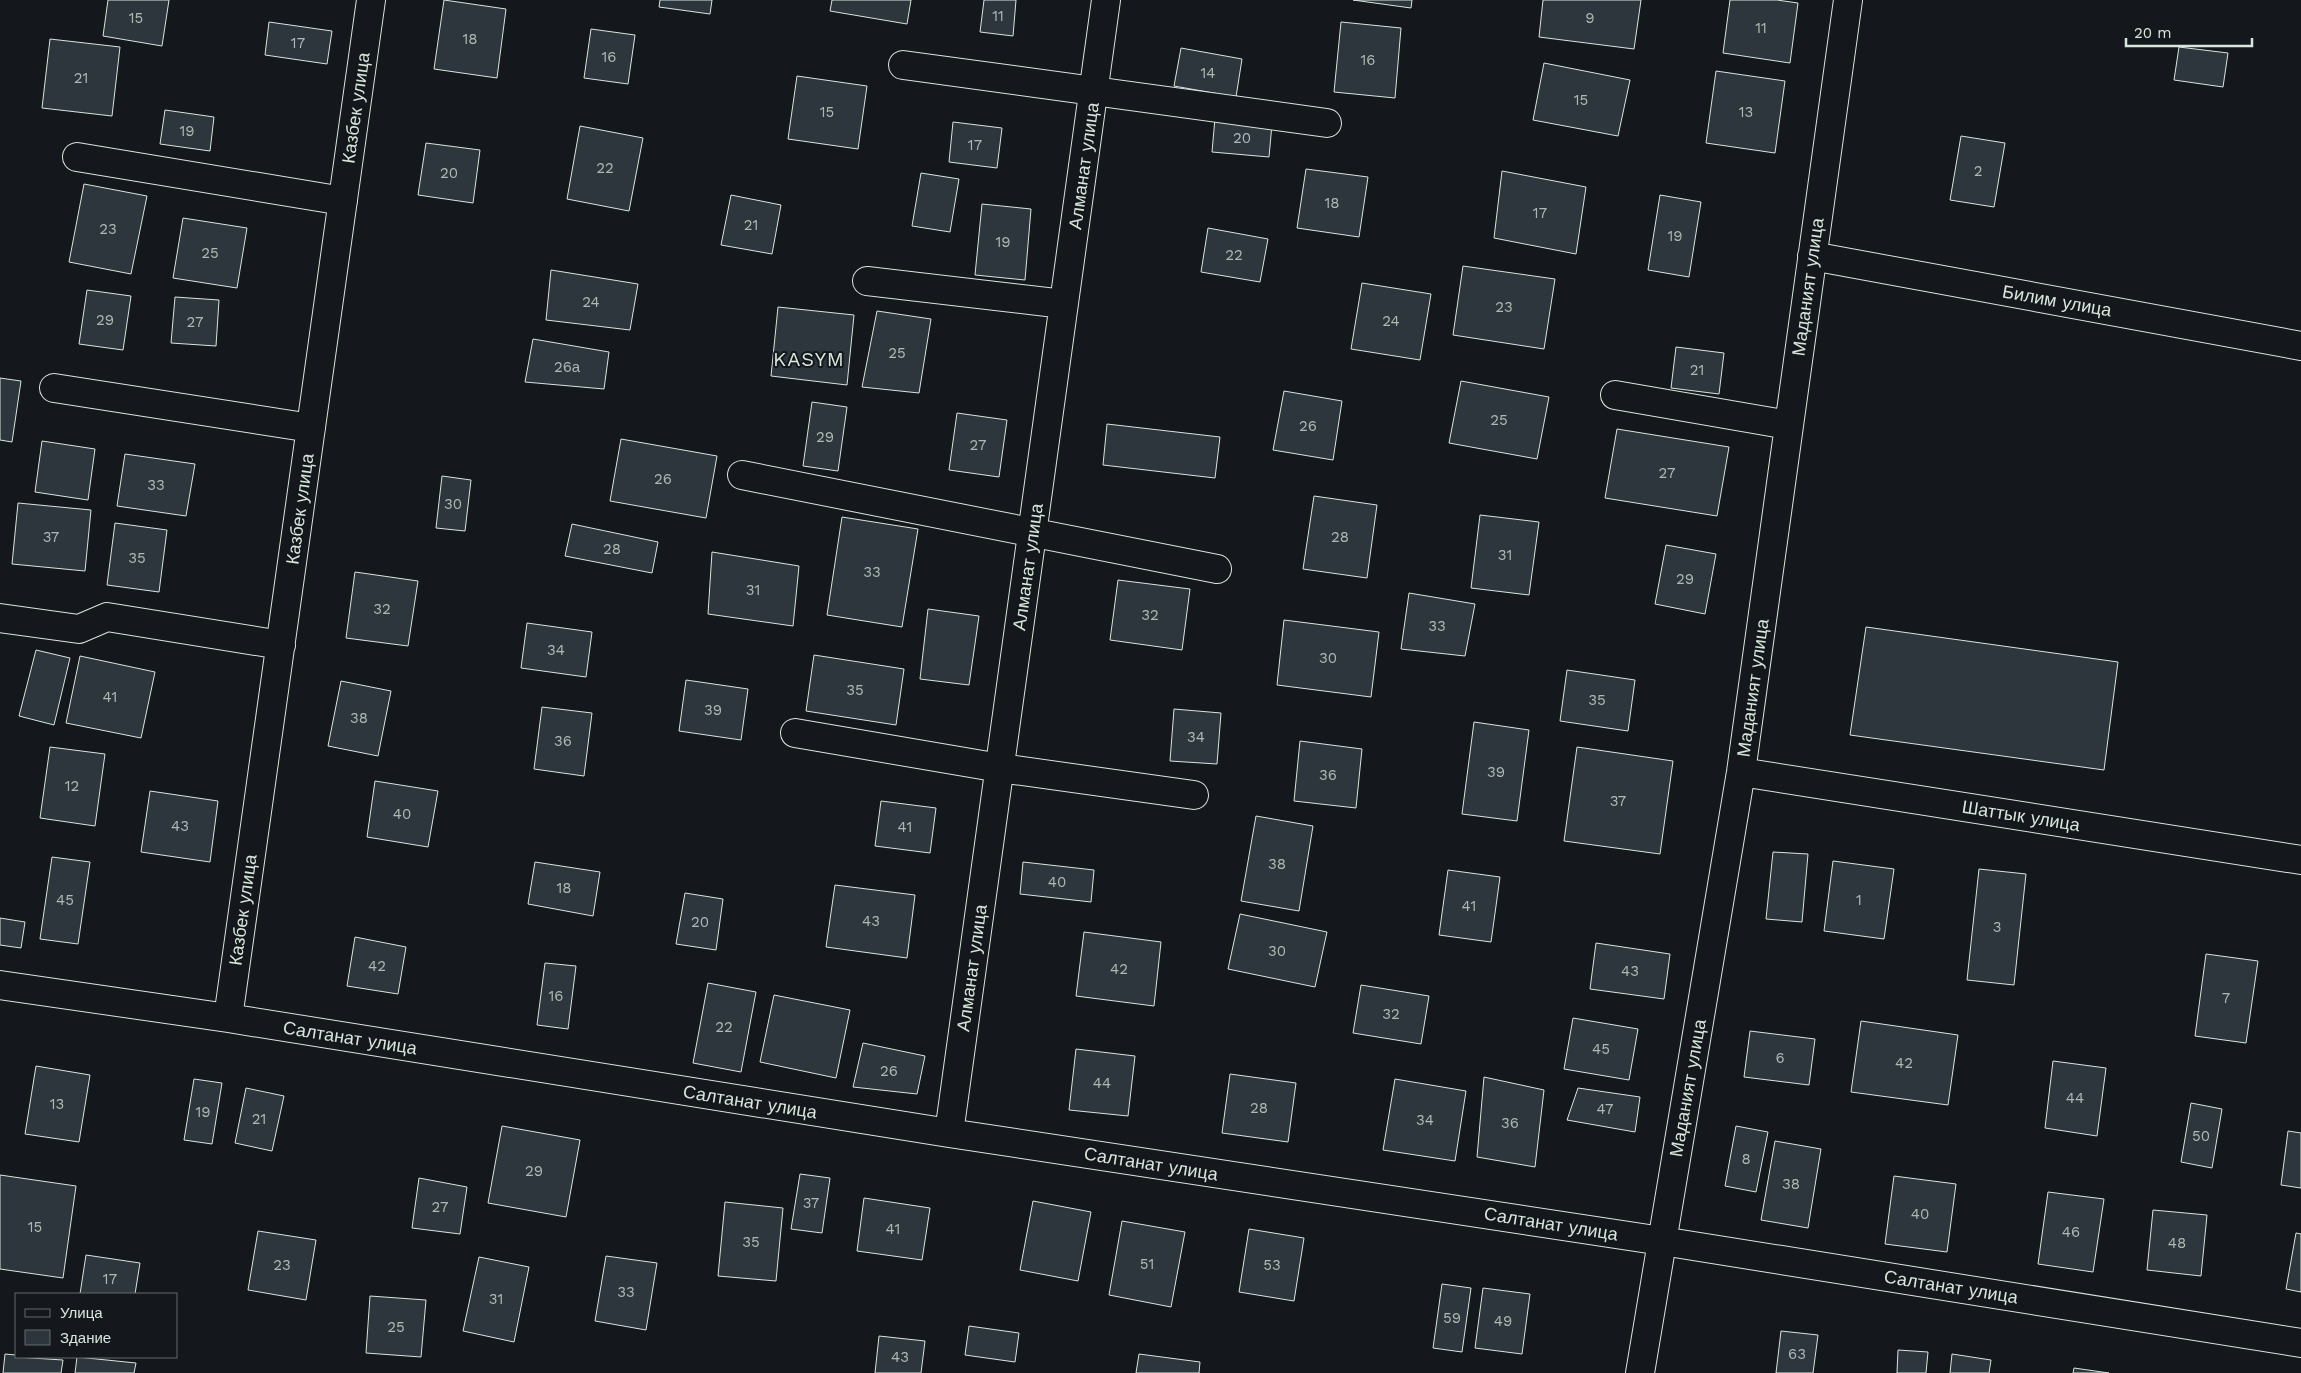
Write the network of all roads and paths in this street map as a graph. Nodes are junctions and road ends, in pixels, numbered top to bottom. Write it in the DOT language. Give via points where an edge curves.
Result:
graph roads {
  1 [pos="372,0"];
  2 [pos="1106,0"];
  3 [pos="1848,0"];
  4 [pos="903,65"];
  5 [pos="1094,90"];
  6 [pos="1326,123"];
  7 [pos="77,157"];
  8 [pos="343,201"];
  9 [pos="1812,256"];
  10 [pos="867,281"];
  11 [pos="1064,304"];
  12 [pos="2301,346"];
  13 [pos="54,388"];
  14 [pos="1615,395"];
  15 [pos="1789,425"];
  16 [pos="311,428"];
  17 [pos="742,475"];
  18 [pos="1032,534"];
  19 [pos="1217,569"];
  20 [pos="0,618"];
  21 [pos="281,645"];
  22 [pos="795,733"];
  23 [pos="1000,768"];
  24 [pos="1741,772"];
  25 [pos="1194,795"];
  26 [pos="2301,860"];
  27 [pos="0,985"];
  28 [pos="228,1018"];
  29 [pos="949,1133"];
  30 [pos="1662,1241"];
  31 [pos="2301,1343"];
  32 [pos="1640,1373"];
  1 -- 8 [label="street, Казбек улица"];
  2 -- 5 [label="street, Алманат улица"];
  3 -- 9 [label="street, Маданият улица"];
  4 -- 5 [label="street"];
  5 -- 6 [label="street"];
  5 -- 11 [label="street, Алманат улица"];
  7 -- 8 [label="street"];
  8 -- 16 [label="street, Казбек улица"];
  9 -- 12 [label="street, Билим улица"];
  9 -- 15 [label="street, Маданият улица"];
  10 -- 11 [label="street"];
  11 -- 18 [label="street, Алманат улица"];
  13 -- 16 [label="street"];
  14 -- 15 [label="street"];
  15 -- 24 [label="street, Маданият улица"];
  16 -- 21 [label="street, Казбек улица"];
  17 -- 18 [label="street"];
  18 -- 19 [label="street"];
  18 -- 23 [label="street, Алманат улица"];
  20 -- 21 [label="street" via="79,629 107,617"];
  21 -- 28 [label="street, Казбек улица"];
  22 -- 23 [label="street"];
  23 -- 25 [label="street"];
  23 -- 29 [label="street, Алманат улица"];
  24 -- 26 [label="street, Шаттык улица"];
  24 -- 30 [label="street, Маданият улица"];
  27 -- 28 [label="street, Салтанат улица"];
  28 -- 29 [label="street, Салтанат улица"];
  29 -- 30 [label="street, Салтанат улица"];
  30 -- 31 [label="street, Салтанат улица"];
  30 -- 32 [label="street, Маданият улица"];
}
